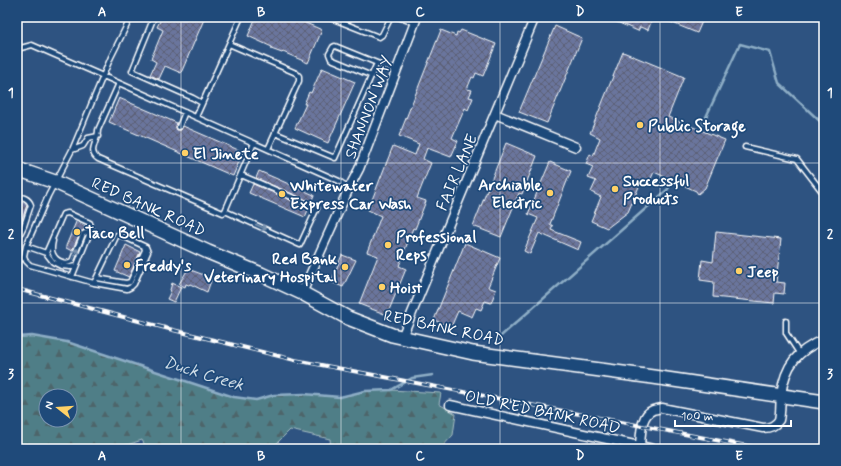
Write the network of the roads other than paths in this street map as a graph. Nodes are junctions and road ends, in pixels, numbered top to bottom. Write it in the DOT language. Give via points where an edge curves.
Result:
graph roads {
  1 [pos="131,17"];
  2 [pos="154,17"];
  3 [pos="241,17"];
  4 [pos="328,17"];
  5 [pos="390,17"];
  6 [pos="398,17"];
  7 [pos="535,17"];
  8 [pos="822,17"];
  9 [pos="415,20"];
  10 [pos="824,20"];
  11 [pos="229,44"];
  12 [pos="17,49"];
  13 [pos="377,63"];
  14 [pos="396,71"];
  15 [pos="103,75"];
  16 [pos="372,76"];
  17 [pos="119,82"];
  18 [pos="202,103"];
  19 [pos="185,112"];
  20 [pos="495,114"];
  21 [pos="196,117"];
  22 [pos="179,127"];
  23 [pos="275,133"];
  24 [pos="98,136"];
  25 [pos="254,143"];
  26 [pos="576,147"];
  27 [pos="745,147"];
  28 [pos="268,149"];
  29 [pos="72,150"];
  30 [pos="17,168"];
  31 [pos="240,175"];
  32 [pos="55,182"];
  33 [pos="349,188"];
  34 [pos="824,194"];
  35 [pos="17,199"];
  36 [pos="225,211"];
  37 [pos="91,230"];
  38 [pos="55,232"];
  39 [pos="17,240"];
  40 [pos="143,244"];
  41 [pos="26,246"];
  42 [pos="46,252"];
  43 [pos="24,256"];
  44 [pos="17,260"];
  45 [pos="76,266"];
  46 [pos="72,277"];
  47 [pos="97,278"];
  48 [pos="94,283"];
  49 [pos="302,293"];
  50 [pos="786,321"];
  51 [pos="402,337"];
  52 [pos="824,338"];
  53 [pos="799,354"];
  54 [pos="781,396"];
  55 [pos="824,402"];
  56 [pos="450,405"];
  57 [pos="640,446"];
  58 [pos="653,449"];
  1 -- 15 [label="lane"];
  2 -- 18 [label="lane" via="132,71"];
  3 -- 11 [label="lane"];
  4 -- 5 [label="lane" via="379,37"];
  6 -- 9 [label="lane"];
  7 -- 20 [label="street, FAIR LANE"];
  8 -- 10 [label="lane"];
  9 -- 14 [label="street, SHANNON WAY"];
  11 -- 18 [label="lane"];
  11 -- 23 [label="lane" via="299,76"];
  12 -- 15 [label="lane" via="32,45"];
  13 -- 14 [label="lane"];
  13 -- 16 [label="lane"];
  13 -- 16 [label="lane" via="333,46 331,59"];
  14 -- 33 [label="street, SHANNON WAY" via="359,169"];
  15 -- 17 [label="lane"];
  15 -- 29 [label="lane"];
  16 -- 23 [label="lane" via="335,158"];
  17 -- 19 [label="lane"];
  17 -- 24 [label="lane" via="98,130"];
  18 -- 21 [label="lane"];
  19 -- 21 [label="lane"];
  19 -- 22 [label="lane"];
  20 -- 26 [label="street"];
  20 -- 51 [label="street, FAIR LANE"];
  21 -- 25 [label="lane"];
  23 -- 28 [label="lane"];
  24 -- 29 [label="lane" via="88,138 83,146"];
  24 -- 36 [label="lane" via="92,152 97,159 219,212"];
  25 -- 28 [label="lane"];
  25 -- 31 [label="lane"];
  27 -- 34 [label="lane" via="796,159"];
  28 -- 33 [label="lane"];
  29 -- 32 [label="lane"];
  30 -- 32 [label="highway, RED BANK ROAD"];
  31 -- 36 [label="lane"];
  36 -- 31 [label="lane, one-way" via="300,245 317,208"];
  32 -- 41 [label="lane"];
  32 -- 49 [label="highway, RED BANK ROAD"];
  33 -- 49 [label="street, SHANNON WAY"];
  35 -- 39 [label="lane" via="24,198 31,205"];
  37 -- 38 [label="lane" via="89,222 64,213"];
  38 -- 37 [label="lane, one-way" via="53,254 67,263 72,261 83,234"];
  37 -- 45 [label="lane"];
  38 -- 42 [label="lane"];
  40 -- 47 [label="lane" via="120,235 116,236"];
  40 -- 47 [label="lane" via="145,250 130,282"];
  40 -- 48 [label="lane" via="148,252 131,288"];
  41 -- 42 [label="lane"];
  41 -- 43 [label="lane"];
  42 -- 45 [label="lane" via="54,263 64,267"];
  43 -- 44 [label="lane"];
  43 -- 46 [label="lane" via="30,265"];
  45 -- 46 [label="lane"];
  46 -- 48 [label="lane"];
  47 -- 48 [label="lane"];
  49 -- 51 [label="highway, RED BANK ROAD" via="348,318"];
  50 -- 53 [label="lane" via="786,333"];
  51 -- 54 [label="highway, RED BANK ROAD" via="472,353"];
  52 -- 53 [label="street"];
  53 -- 54 [label="street" via="787,373"];
  54 -- 55 [label="highway, RED BANK ROAD"];
  54 -- 57 [label="street" via="779,420 768,428 662,408 653,410 644,421"];
  56 -- 57 [label="street, OLD RED BANK ROAD"];
  57 -- 58 [label="street, OLD RED BANK ROAD"];
}
